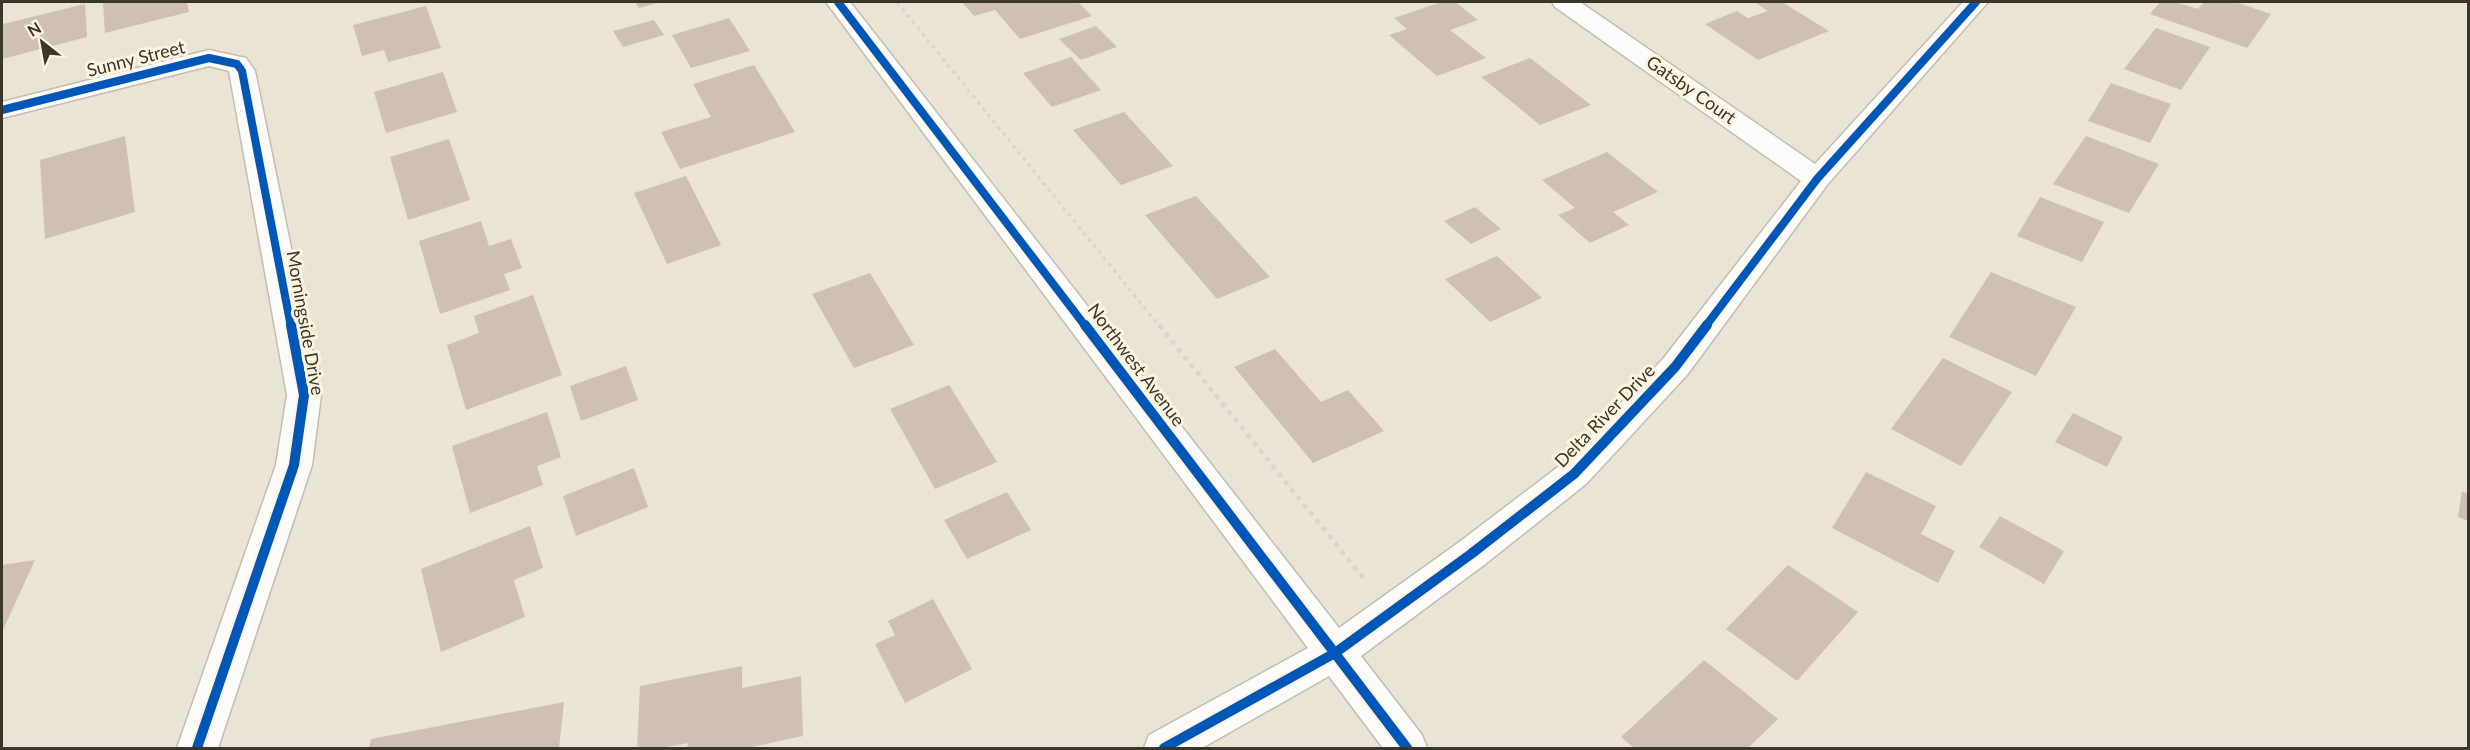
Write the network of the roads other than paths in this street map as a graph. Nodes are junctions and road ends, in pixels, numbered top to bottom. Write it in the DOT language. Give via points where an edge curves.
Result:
graph roads {
  1 [pos="838,2"];
  2 [pos="1564,2"];
  3 [pos="1976,2"];
  4 [pos="209,58"];
  5 [pos="2,110"];
  6 [pos="1817,179"];
  7 [pos="1335,653"];
  8 [pos="197,748"];
  9 [pos="1164,748"];
  10 [pos="1407,748"];
  1 -- 7 [label="street, Northwest Avenue"];
  2 -- 6 [label="street, Gatsby Court"];
  3 -- 6 [label="street, Delta River Drive"];
  4 -- 5 [label="street, Sunny Street"];
  4 -- 8 [label="street, Morningside Drive" via="237,64 242,71 304,395 294,465"];
  6 -- 7 [label="street, Delta River Drive" via="1675,367 1574,474"];
  7 -- 9 [label="street, Delta River Drive"];
  7 -- 10 [label="street, Northwest Avenue"];
}
